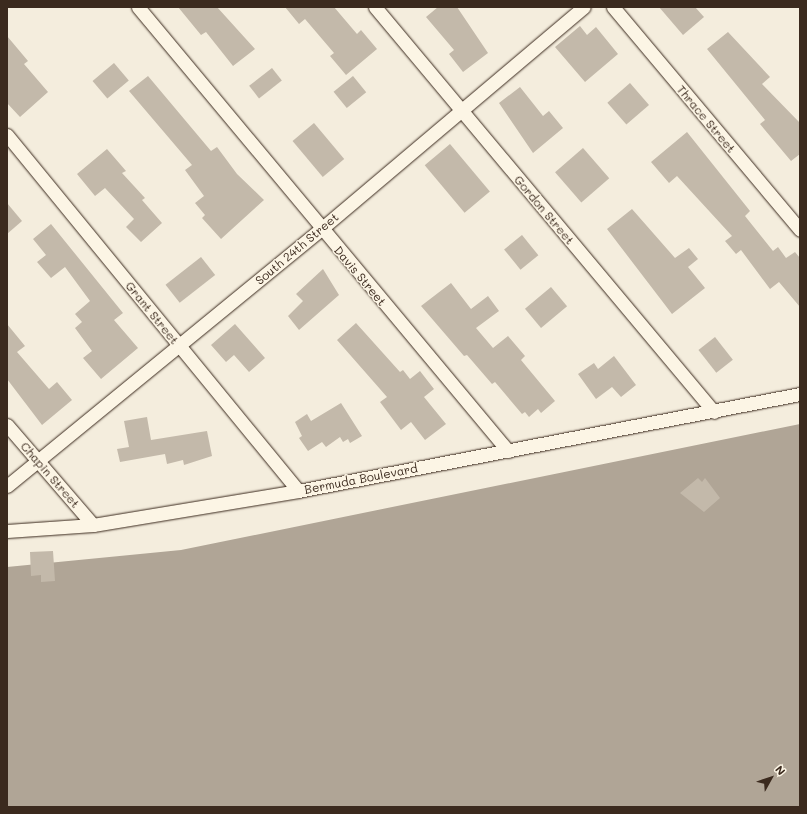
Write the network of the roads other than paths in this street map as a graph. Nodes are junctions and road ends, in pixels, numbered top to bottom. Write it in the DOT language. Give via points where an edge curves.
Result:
graph roads {
  1 [pos="138,7"];
  2 [pos="375,7"];
  3 [pos="584,7"];
  4 [pos="613,7"];
  5 [pos="461,112"];
  6 [pos="7,135"];
  7 [pos="321,229"];
  8 [pos="800,230"];
  9 [pos="179,346"];
  10 [pos="800,394"];
  11 [pos="714,412"];
  12 [pos="7,425"];
  13 [pos="508,451"];
  14 [pos="37,461"];
  15 [pos="7,486"];
  16 [pos="298,491"];
  17 [pos="93,525"];
  18 [pos="7,531"];
  1 -- 7 [label="street, Davis Street"];
  2 -- 5 [label="street, Gordon Street"];
  3 -- 5 [label="street, South 24th Street"];
  4 -- 8 [label="street, Thrace Street"];
  5 -- 7 [label="street, South 24th Street"];
  5 -- 11 [label="street, Gordon Street"];
  6 -- 9 [label="street, Grant Street"];
  7 -- 9 [label="street, South 24th Street"];
  7 -- 13 [label="street, Davis Street"];
  9 -- 14 [label="street, South 24th Street"];
  9 -- 16 [label="street, Grant Street"];
  10 -- 11 [label="street, Bermuda Boulevard"];
  11 -- 13 [label="street, Bermuda Boulevard"];
  12 -- 14 [label="street, Chapin Street"];
  13 -- 16 [label="street, Bermuda Boulevard"];
  14 -- 15 [label="street, South 24th Street"];
  14 -- 17 [label="street, Chapin Street"];
  16 -- 17 [label="street, Bermuda Boulevard"];
  17 -- 18 [label="street, Bermuda Boulevard"];
}
